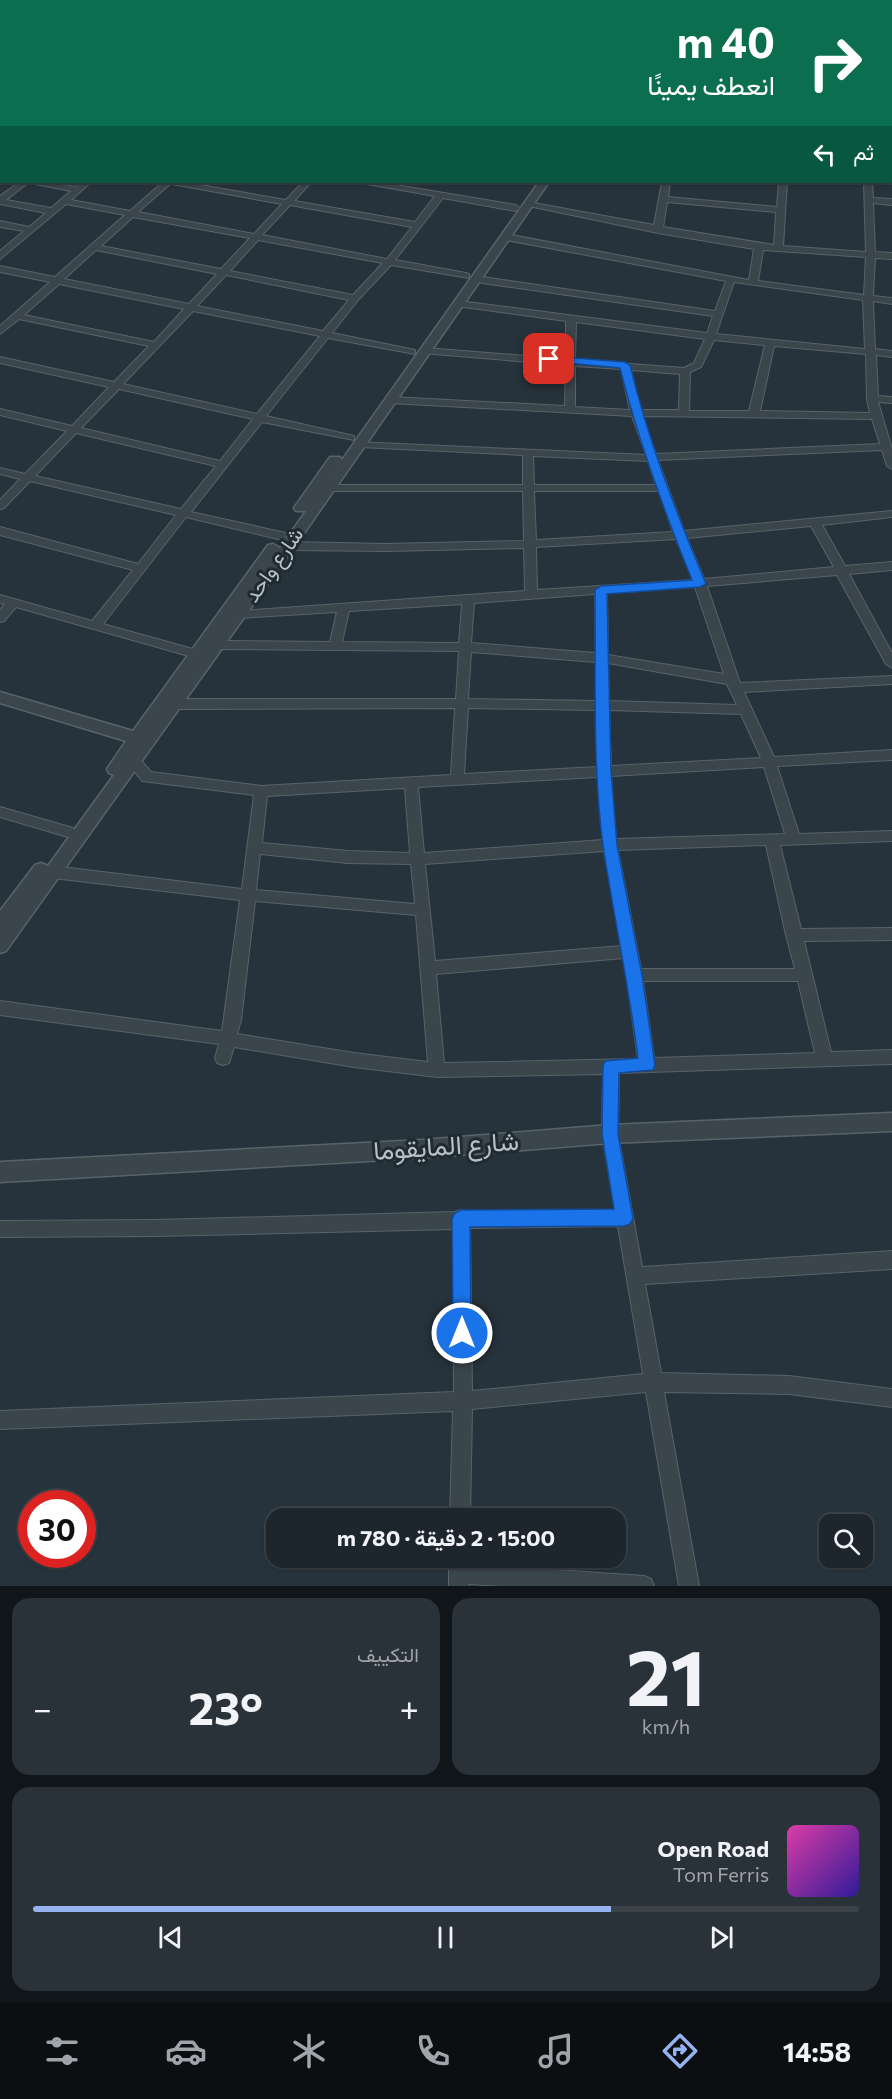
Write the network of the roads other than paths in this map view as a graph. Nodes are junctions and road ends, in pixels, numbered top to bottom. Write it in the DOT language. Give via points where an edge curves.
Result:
graph roads {
  1 [pos="24,183"];
  2 [pos="40,183"];
  3 [pos="86,183"];
  4 [pos="166,183"];
  5 [pos="177,183"];
  6 [pos="306,183"];
  7 [pos="384,183"];
  8 [pos="538,183"];
  9 [pos="666,183"];
  10 [pos="783,183"];
  11 [pos="867,183"];
  12 [pos="77,190"];
  13 [pos="441,195"];
  14 [pos="663,199"];
  15 [pos="0,200"];
  16 [pos="869,200"];
  17 [pos="63,201"];
  18 [pos="892,201"];
  19 [pos="287,203"];
  20 [pos="522,207"];
  21 [pos="781,210"];
  22 [pos="51,211"];
  23 [pos="132,213"];
  24 [pos="0,224"];
  25 [pos="416,225"];
  26 [pos="29,230"];
  27 [pos="658,230"];
  28 [pos="255,237"];
  29 [pos="506,237"];
  30 [pos="95,247"];
  31 [pos="759,247"];
  32 [pos="778,249"];
  33 [pos="0,255"];
  34 [pos="871,255"];
  35 [pos="892,256"];
  36 [pos="389,262"];
  37 [pos="0,269"];
  38 [pos="222,273"];
  39 [pos="471,277"];
  40 [pos="731,279"];
  41 [pos="56,280"];
  42 [pos="753,283"];
  43 [pos="355,298"];
  44 [pos="868,299"];
  45 [pos="892,301"];
  46 [pos="459,304"];
  47 [pos="191,308"];
  48 [pos="717,314"];
  49 [pos="17,316"];
  50 [pos="571,319"];
  51 [pos="0,330"];
  52 [pos="326,335"];
  53 [pos="712,337"];
  54 [pos="770,343"];
  55 [pos="156,345"];
  56 [pos="870,352"];
  57 [pos="892,354"];
  58 [pos="415,356"];
  59 [pos="0,360"];
  60 [pos="570,360"];
  61 [pos="625,365"];
  62 [pos="685,370"];
  63 [pos="115,387"];
  64 [pos="872,399"];
  65 [pos="390,400"];
  66 [pos="892,400"];
  67 [pos="570,409"];
  68 [pos="0,412"];
  69 [pos="636,412"];
  70 [pos="684,413"];
  71 [pos="754,414"];
  72 [pos="875,417"];
  73 [pos="260,419"];
  74 [pos="74,429"];
  75 [pos="355,441"];
  76 [pos="885,447"];
  77 [pos="528,452"];
  78 [pos="652,458"];
  79 [pos="224,465"];
  80 [pos="892,466"];
  81 [pos="0,471"];
  82 [pos="27,478"];
  83 [pos="329,488"];
  84 [pos="530,488"];
  85 [pos="663,488"];
  86 [pos="0,506"];
  87 [pos="183,514"];
  88 [pos="892,514"];
  89 [pos="814,521"];
  90 [pos="0,531"];
  91 [pos="680,535"];
  92 [pos="285,541"];
  93 [pos="532,543"];
  94 [pos="892,566"];
  95 [pos="140,568"];
  96 [pos="841,570"];
  97 [pos="700,584"];
  98 [pos="601,590"];
  99 [pos="531,595"];
  100 [pos="0,599"];
  101 [pos="468,600"];
  102 [pos="13,603"];
  103 [pos="344,609"];
  104 [pos="238,616"];
  105 [pos="223,617"];
  106 [pos="0,618"];
  107 [pos="95,625"];
  108 [pos="217,645"];
  109 [pos="335,646"];
  110 [pos="465,647"];
  111 [pos="196,654"];
  112 [pos="603,658"];
  113 [pos="892,664"];
  114 [pos="892,680"];
  115 [pos="734,684"];
  116 [pos="0,698"];
  117 [pos="463,702"];
  118 [pos="174,704"];
  119 [pos="604,704"];
  120 [pos="745,710"];
  121 [pos="142,740"];
  122 [pos="892,754"];
  123 [pos="129,759"];
  124 [pos="769,761"];
  125 [pos="604,770"];
  126 [pos="457,779"];
  127 [pos="411,783"];
  128 [pos="261,791"];
  129 [pos="0,812"];
  130 [pos="68,832"];
  131 [pos="892,836"];
  132 [pos="794,840"];
  133 [pos="772,841"];
  134 [pos="610,845"];
  135 [pos="255,848"];
  136 [pos="418,859"];
  137 [pos="53,872"];
  138 [pos="248,895"];
  139 [pos="422,910"];
  140 [pos="2,917"];
  141 [pos="892,934"];
  142 [pos="794,935"];
  143 [pos="0,946"];
  144 [pos="630,951"];
  145 [pos="428,968"];
  146 [pos="634,975"];
  147 [pos="803,975"];
  148 [pos="0,1008"];
  149 [pos="229,1039"];
  150 [pos="892,1057"];
  151 [pos="223,1058"];
  152 [pos="825,1060"];
  153 [pos="647,1065"];
  154 [pos="611,1066"];
  155 [pos="437,1070"];
  156 [pos="892,1122"];
  157 [pos="610,1134"];
  158 [pos="0,1172"];
  159 [pos="461,1218"];
  160 [pos="624,1218"];
  161 [pos="0,1229"];
  162 [pos="892,1260"];
  163 [pos="635,1276"];
  164 [pos="653,1382"];
  165 [pos="892,1398"];
  166 [pos="463,1401"];
  167 [pos="0,1420"];
  168 [pos="460,1508"];
  169 [pos="459,1572"];
  170 [pos="644,1586"];
  171 [pos="689,1586"];
  1 -- 15 [label="street"];
  2 -- 12 [label="street"];
  3 -- 12 [label="street"];
  4 -- 23 [label="street"];
  5 -- 19 [label="street"];
  6 -- 19 [label="street"];
  7 -- 13 [label="street"];
  8 -- 20 [label="street, شارع واحد"];
  9 -- 14 [label="street"];
  10 -- 21 [label="street"];
  11 -- 16 [label="street"];
  12 -- 17 [label="street"];
  13 -- 20 [label="street"];
  13 -- 25 [label="street"];
  14 -- 21 [label="street"];
  14 -- 27 [label="street"];
  15 -- 22 [label="street"];
  16 -- 18 [label="street"];
  16 -- 34 [label="street"];
  17 -- 22 [label="street"];
  17 -- 23 [label="street"];
  19 -- 25 [label="street"];
  19 -- 28 [label="street"];
  20 -- 27 [label="street"];
  20 -- 29 [label="street, شارع واحد"];
  20 -- 39 [label="street, شارع واحد"];
  21 -- 32 [label="street"];
  22 -- 26 [label="street"];
  23 -- 28 [label="street"];
  23 -- 30 [label="street"];
  24 -- 26 [label="street"];
  25 -- 36 [label="street"];
  26 -- 33 [label="street"];
  27 -- 31 [label="street"];
  28 -- 36 [label="street"];
  28 -- 38 [label="street"];
  29 -- 39 [label="street, شارع واحد"];
  29 -- 40 [label="street"];
  30 -- 38 [label="street"];
  30 -- 41 [label="street"];
  31 -- 32 [label="street"];
  31 -- 42 [label="street"];
  32 -- 34 [label="street"];
  34 -- 35 [label="street"];
  34 -- 44 [label="street"];
  36 -- 39 [label="street"];
  36 -- 43 [label="street"];
  37 -- 41 [label="street"];
  38 -- 43 [label="street"];
  38 -- 47 [label="street"];
  39 -- 46 [label="street, شارع واحد"];
  39 -- 48 [label="street"];
  39 -- 58 [label="street, شارع واحد"];
  40 -- 42 [label="street"];
  40 -- 48 [label="street"];
  41 -- 47 [label="street"];
  41 -- 49 [label="street"];
  42 -- 44 [label="street"];
  43 -- 52 [label="street"];
  44 -- 45 [label="street"];
  44 -- 56 [label="street"];
  46 -- 50 [label="street"];
  46 -- 58 [label="street, شارع واحد"];
  47 -- 52 [label="street"];
  47 -- 55 [label="street"];
  48 -- 53 [label="street"];
  49 -- 51 [label="street"];
  49 -- 55 [label="street"];
  50 -- 53 [label="street"];
  50 -- 60 [label="street"];
  52 -- 58 [label="street"];
  52 -- 73 [label="street"];
  53 -- 54 [label="street"];
  53 -- 62 [label="street" via="698,365"];
  54 -- 56 [label="street"];
  54 -- 71 [label="street"];
  55 -- 63 [label="street"];
  56 -- 57 [label="street"];
  56 -- 64 [label="street"];
  58 -- 60 [label="street"];
  58 -- 65 [label="street, شارع واحد"];
  58 -- 75 [label="street, شارع واحد"];
  59 -- 63 [label="street"];
  60 -- 61 [label="street"];
  60 -- 67 [label="street"];
  61 -- 62 [label="street"];
  61 -- 69 [label="street"];
  62 -- 70 [label="street"];
  63 -- 73 [label="street"];
  63 -- 74 [label="street"];
  64 -- 66 [label="street"];
  64 -- 72 [label="street"];
  65 -- 67 [label="street"];
  65 -- 75 [label="street, شارع واحد"];
  67 -- 69 [label="street"];
  68 -- 74 [label="street"];
  69 -- 70 [label="street"];
  69 -- 78 [label="street"];
  70 -- 71 [label="street"];
  71 -- 72 [label="street"];
  72 -- 76 [label="street"];
  73 -- 75 [label="street"];
  73 -- 79 [label="street"];
  74 -- 79 [label="street"];
  74 -- 82 [label="street"];
  75 -- 77 [label="street"];
  75 -- 83 [label="street, شارع واحد"];
  75 -- 92 [label="street, شارع واحد"];
  76 -- 78 [label="street"];
  76 -- 80 [label="street"];
  77 -- 78 [label="street"];
  77 -- 84 [label="street"];
  78 -- 85 [label="street"];
  79 -- 87 [label="street"];
  81 -- 82 [label="street"];
  82 -- 86 [label="street"];
  82 -- 87 [label="street"];
  83 -- 84 [label="street"];
  83 -- 92 [label="street, شارع واحد"];
  84 -- 85 [label="street"];
  84 -- 93 [label="street"];
  85 -- 91 [label="street"];
  87 -- 92 [label="street"];
  87 -- 95 [label="street"];
  88 -- 89 [label="street"];
  89 -- 91 [label="street"];
  89 -- 96 [label="street"];
  90 -- 95 [label="street"];
  91 -- 93 [label="street"];
  91 -- 97 [label="street"];
  92 -- 93 [label="street" via="341,548"];
  92 -- 104 [label="street, شارع واحد"];
  92 -- 105 [label="street, شارع واحد"];
  93 -- 99 [label="street"];
  94 -- 96 [label="street"];
  95 -- 107 [label="street"];
  96 -- 97 [label="street"];
  96 -- 113 [label="street"];
  97 -- 98 [label="street"];
  97 -- 115 [label="street"];
  98 -- 99 [label="street"];
  98 -- 112 [label="street"];
  99 -- 101 [label="street"];
  100 -- 102 [label="street"];
  101 -- 103 [label="street"];
  101 -- 110 [label="street"];
  102 -- 106 [label="street"];
  102 -- 107 [label="street"];
  103 -- 104 [label="street"];
  103 -- 109 [label="street"];
  104 -- 105 [label="street"];
  104 -- 108 [label="street, شارع واحد"];
  105 -- 111 [label="street, شارع واحد"];
  107 -- 111 [label="street"];
  108 -- 109 [label="street"];
  108 -- 118 [label="street, شارع واحد"];
  109 -- 110 [label="street"];
  110 -- 112 [label="street"];
  110 -- 117 [label="street"];
  111 -- 121 [label="street, شارع واحد"];
  112 -- 115 [label="street"];
  112 -- 119 [label="street"];
  114 -- 115 [label="street"];
  115 -- 120 [label="street"];
  116 -- 121 [label="street"];
  117 -- 118 [label="street"];
  117 -- 119 [label="street"];
  117 -- 126 [label="street"];
  118 -- 121 [label="street, شارع واحد"];
  119 -- 120 [label="street"];
  119 -- 125 [label="street"];
  120 -- 124 [label="street"];
  121 -- 123 [label="street, شارع واحد"];
  122 -- 124 [label="street"];
  123 -- 128 [label="street" via="147,777"];
  123 -- 130 [label="street, شارع واحد"];
  123 -- 137 [label="street, شارع واحد"];
  124 -- 125 [label="street"];
  124 -- 132 [label="street"];
  125 -- 126 [label="street"];
  125 -- 134 [label="street"];
  126 -- 127 [label="street"];
  127 -- 128 [label="street"];
  127 -- 136 [label="street"];
  128 -- 135 [label="street"];
  129 -- 130 [label="street"];
  130 -- 140 [label="street, شارع واحد"];
  131 -- 132 [label="street"];
  132 -- 133 [label="street"];
  133 -- 134 [label="street"];
  133 -- 142 [label="street"];
  134 -- 136 [label="street"];
  134 -- 144 [label="street"];
  135 -- 136 [label="street"];
  135 -- 138 [label="street"];
  136 -- 139 [label="street"];
  137 -- 138 [label="street"];
  137 -- 143 [label="street, شارع واحد"];
  138 -- 139 [label="street"];
  138 -- 149 [label="street"];
  139 -- 145 [label="street"];
  141 -- 142 [label="street"];
  142 -- 147 [label="street"];
  144 -- 145 [label="street"];
  144 -- 146 [label="street"];
  145 -- 155 [label="street"];
  146 -- 147 [label="street"];
  146 -- 153 [label="street"];
  147 -- 152 [label="street"];
  148 -- 149 [label="street"];
  149 -- 151 [label="street"];
  149 -- 155 [label="street"];
  150 -- 152 [label="street"];
  152 -- 153 [label="street"];
  153 -- 154 [label="street"];
  154 -- 155 [label="street"];
  154 -- 157 [label="street"];
  156 -- 157 [label="street, شارع المايقوما"];
  157 -- 158 [label="street, شارع المايقوما" via="422,1149"];
  157 -- 160 [label="street"];
  159 -- 160 [label="street"];
  159 -- 161 [label="street"];
  159 -- 166 [label="street"];
  160 -- 163 [label="street"];
  162 -- 163 [label="street"];
  163 -- 164 [label="street"];
  164 -- 165 [label="street" via="789,1385"];
  164 -- 166 [label="street"];
  164 -- 171 [label="street"];
  166 -- 167 [label="street"];
  166 -- 168 [label="street"];
  169 -- 170 [label="street"];
}
